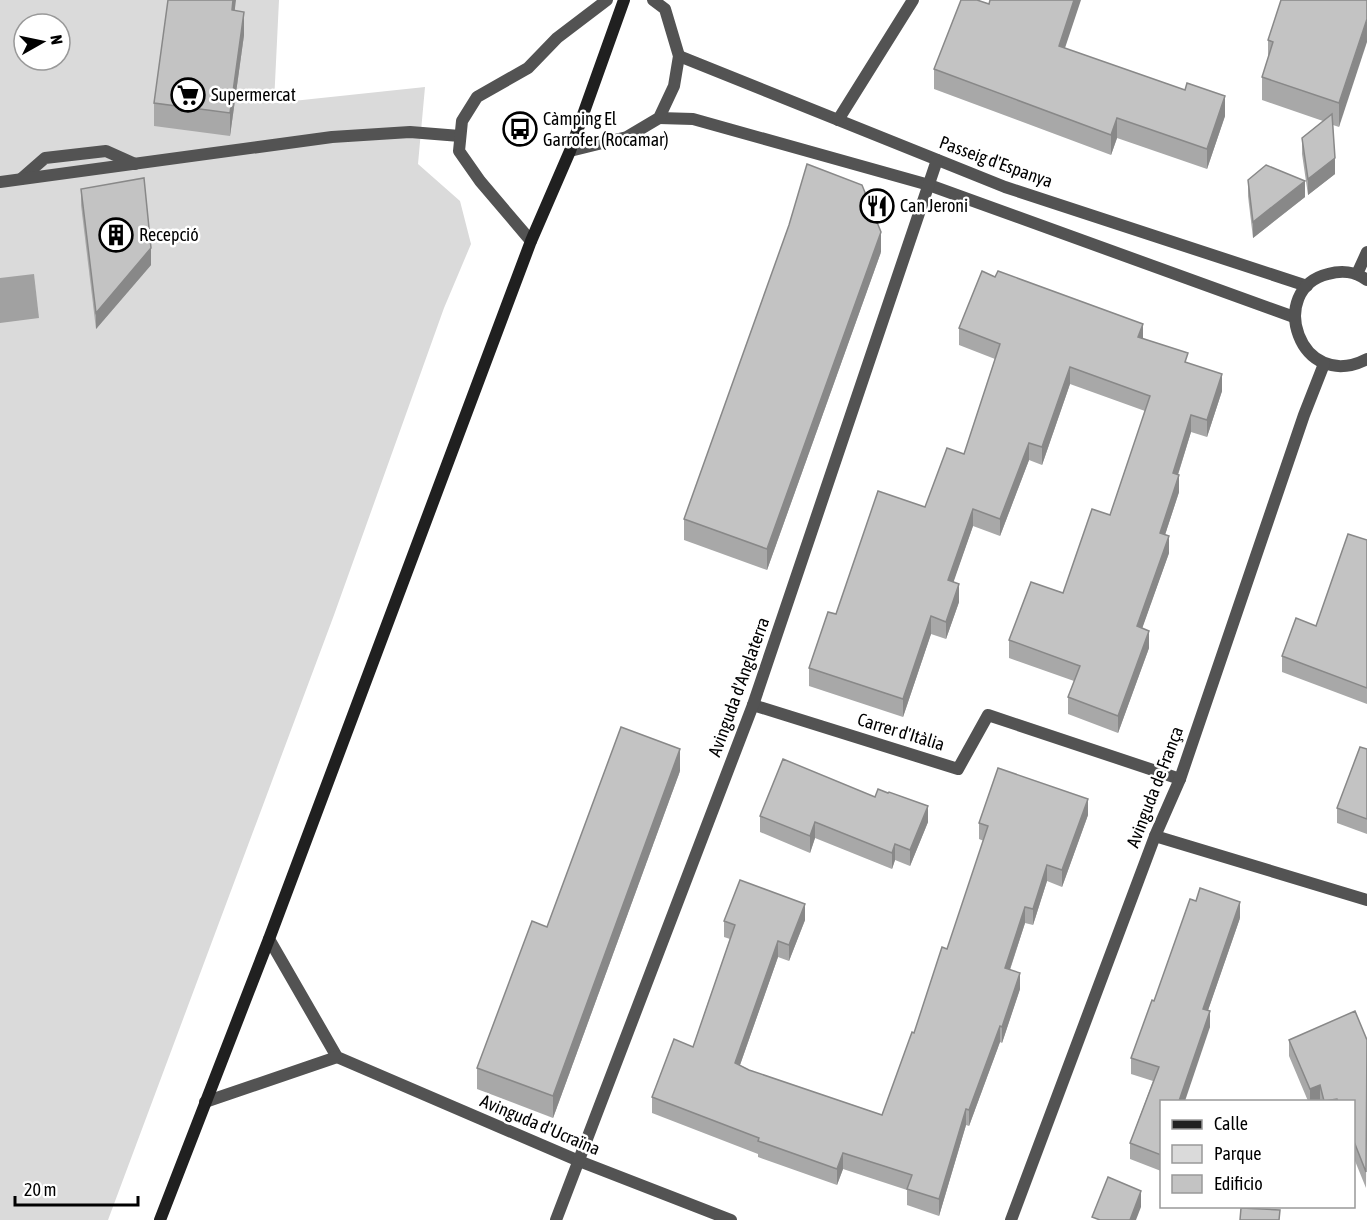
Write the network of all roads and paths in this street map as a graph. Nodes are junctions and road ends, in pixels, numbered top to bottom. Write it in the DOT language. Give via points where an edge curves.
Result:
graph roads {
  1 [pos="608,0"];
  2 [pos="624,0"];
  3 [pos="652,0"];
  4 [pos="913,0"];
  5 [pos="679,56"];
  6 [pos="659,118"];
  7 [pos="838,120"];
  8 [pos="460,136"];
  9 [pos="570,151"];
  10 [pos="937,160"];
  11 [pos="137,165"];
  12 [pos="21,179"];
  13 [pos="0,182"];
  14 [pos="929,185"];
  15 [pos="531,241"];
  16 [pos="1367,252"];
  17 [pos="1362,277"];
  18 [pos="1307,286"];
  19 [pos="1294,316"];
  20 [pos="1367,359"];
  21 [pos="1324,364"];
  22 [pos="753,705"];
  23 [pos="1180,779"];
  24 [pos="1155,836"];
  25 [pos="1367,900"];
  26 [pos="269,939"];
  27 [pos="337,1058"];
  28 [pos="205,1102"];
  29 [pos="579,1161"];
  30 [pos="160,1220"];
  31 [pos="556,1220"];
  32 [pos="731,1220"];
  33 [pos="1011,1220"];
  1 -- 8 [label="street" via="557,38 528,68 477,97 462,120"];
  2 -- 9 [label="street"];
  3 -- 5 [label="street" via="665,9"];
  4 -- 7 [label="street"];
  5 -- 6 [label="street" via="674,86"];
  5 -- 7 [label="street, Passeig d'Espanya"];
  6 -- 9 [label="street" via="627,137"];
  6 -- 14 [label="street" via="693,119"];
  7 -- 10 [label="street, Passeig d'Espanya"];
  8 -- 11 [label="street" via="410,132 332,137"];
  8 -- 15 [label="street" via="459,151"];
  9 -- 15 [label="street"];
  10 -- 14 [label="street, Avinguda d'Anglaterra"];
  10 -- 18 [label="street, Passeig d'Espanya" via="1005,187"];
  11 -- 12 [label="street"];
  11 -- 12 [label="street" via="106,151 45,158"];
  12 -- 13 [label="street"];
  14 -- 19 [label="street"];
  14 -- 22 [label="street, Avinguda d'Anglaterra"];
  15 -- 26 [label="street"];
  16 -- 17 [label="street"];
  17 -- 18 [label="street" via="1340,271 1322,275"];
  18 -- 19 [label="street"];
  19 -- 21 [label="street" via="1297,336 1308,353"];
  20 -- 21 [label="street" via="1339,367"];
  21 -- 23 [label="street, Avinguda de França"];
  22 -- 23 [label="street, Carrer d'Itàlia" via="958,769 988,715"];
  22 -- 29 [label="street, Avinguda d'Anglaterra"];
  23 -- 24 [label="street, Avinguda de França"];
  24 -- 25 [label="street"];
  24 -- 33 [label="street, Avinguda de França"];
  26 -- 27 [label="street"];
  26 -- 28 [label="street"];
  27 -- 28 [label="street"];
  27 -- 29 [label="street, Avinguda d'Ucraïna"];
  28 -- 30 [label="street"];
  29 -- 31 [label="street, Avinguda d'Anglaterra"];
  29 -- 32 [label="street, Avinguda d'Ucraïna"];
}
